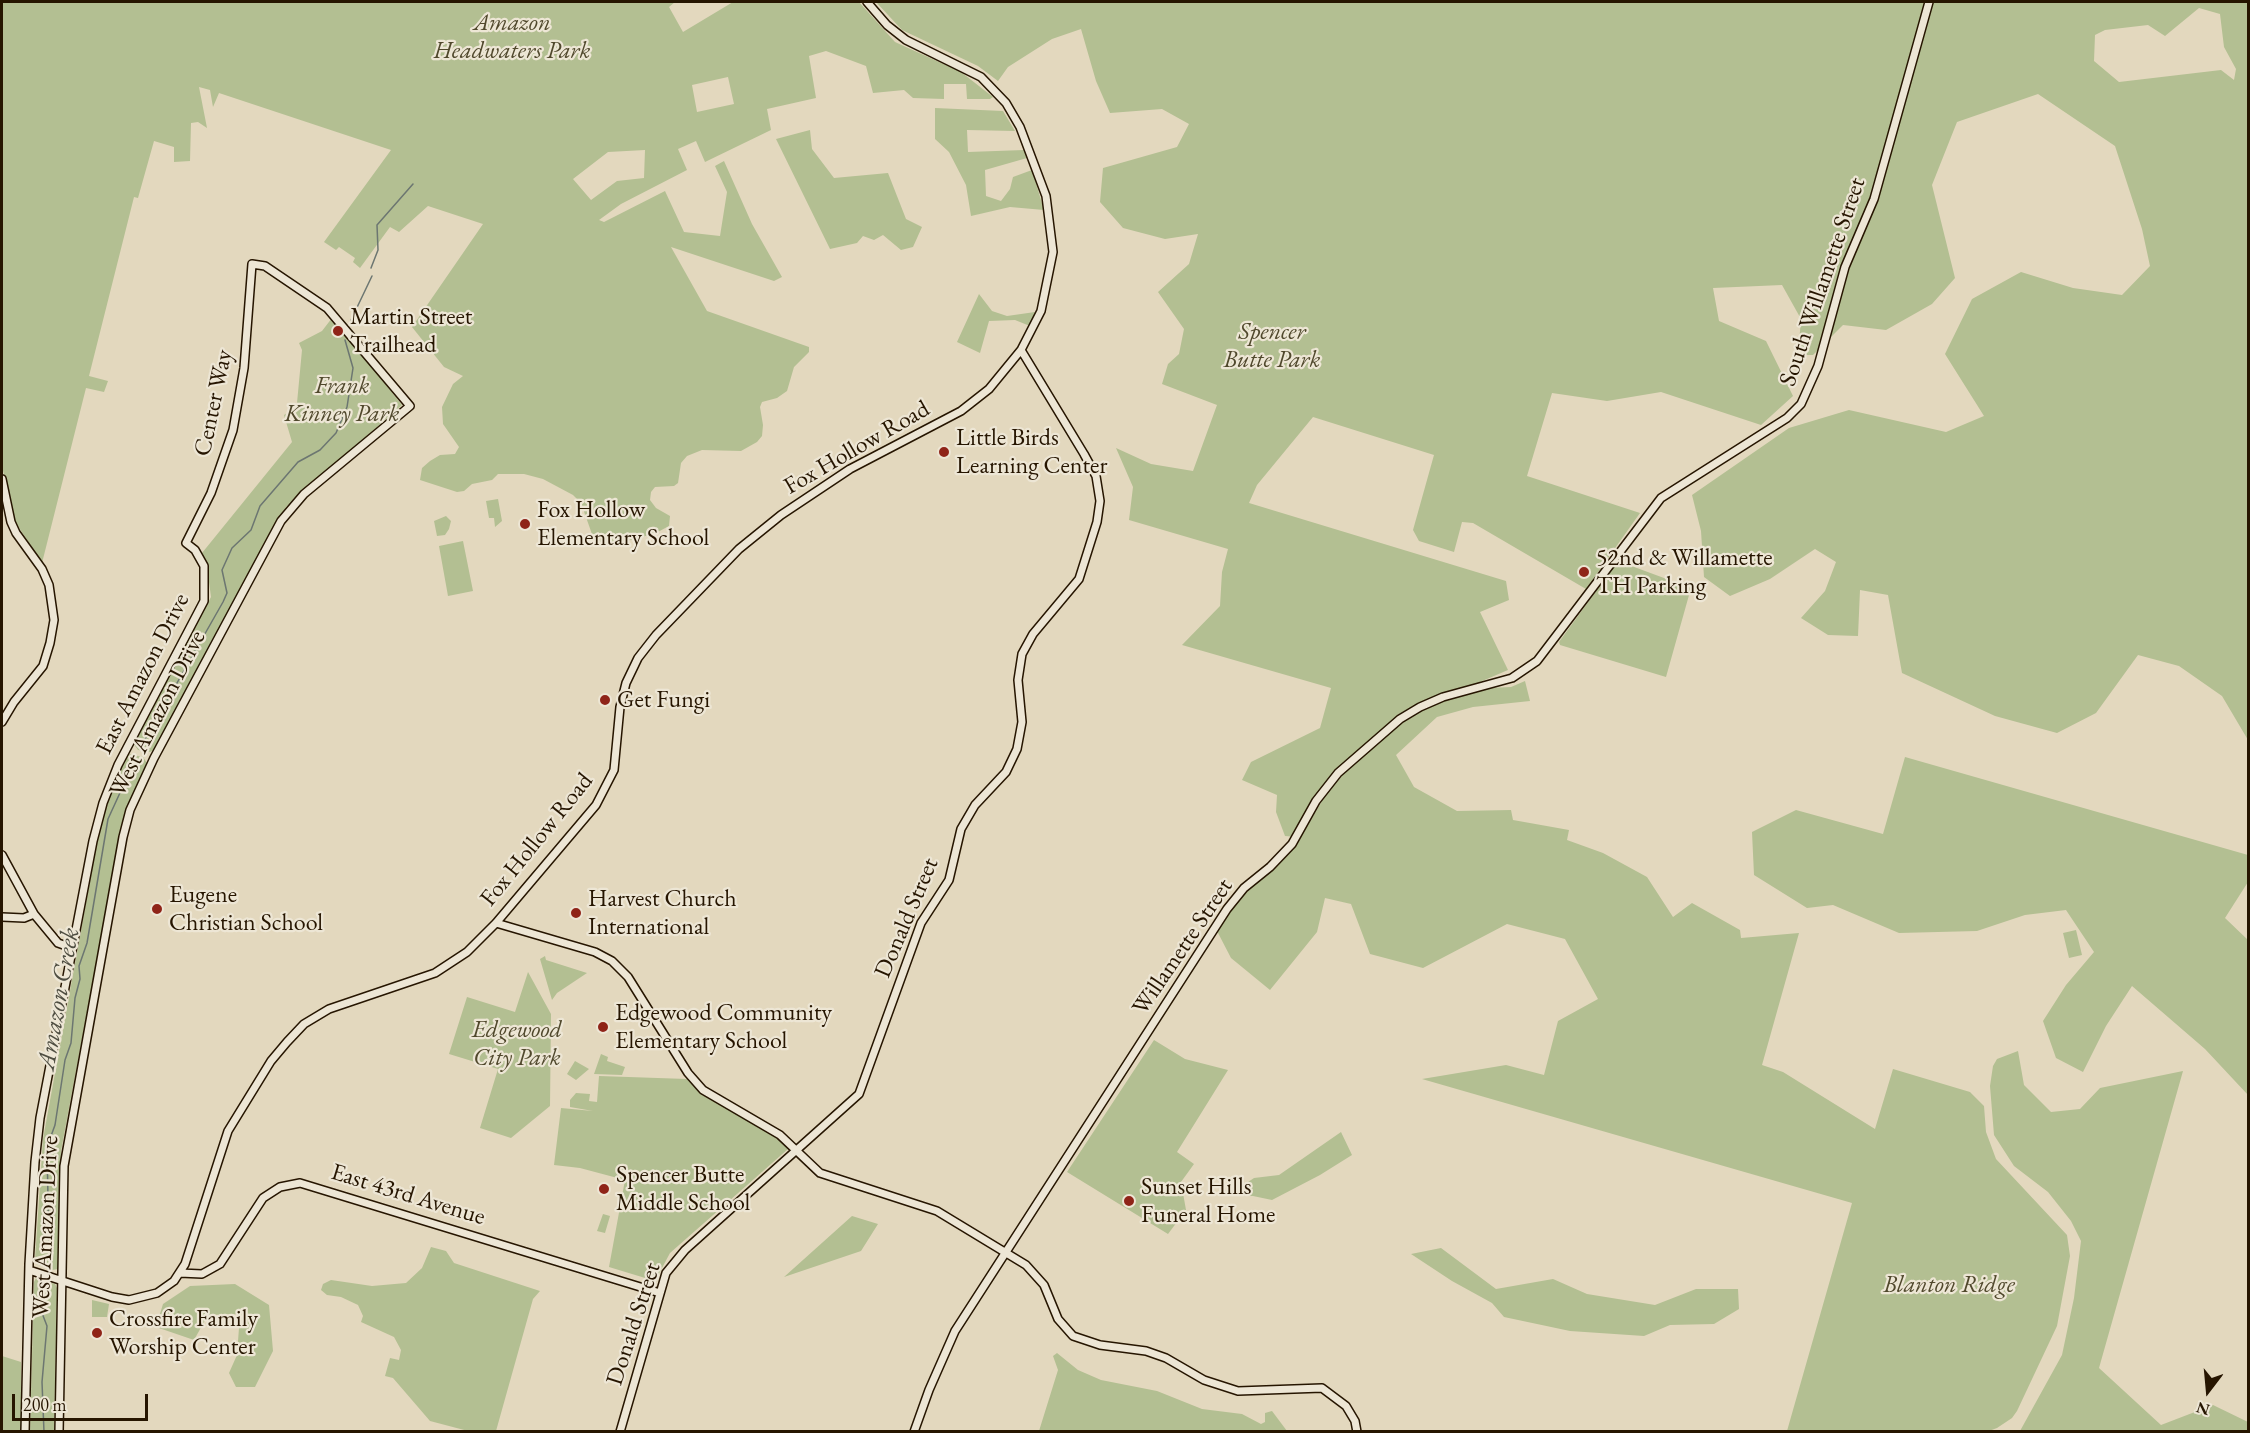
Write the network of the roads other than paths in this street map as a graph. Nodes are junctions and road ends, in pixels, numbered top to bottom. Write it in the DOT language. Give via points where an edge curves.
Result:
graph roads {
  1 [pos="867,2"];
  2 [pos="1929,2"];
  3 [pos="252,264"];
  4 [pos="1021,350"];
  5 [pos="2,479"];
  6 [pos="186,543"];
  7 [pos="1591,590"];
  8 [pos="2,722"];
  9 [pos="2,855"];
  10 [pos="34,914"];
  11 [pos="2,916"];
  12 [pos="496,923"];
  13 [pos="72,948"];
  14 [pos="796,1151"];
  15 [pos="1006,1253"];
  16 [pos="29,1270"];
  17 [pos="180,1273"];
  18 [pos="62,1280"];
  19 [pos="660,1293"];
  20 [pos="25,1431"];
  21 [pos="59,1431"];
  22 [pos="620,1431"];
  23 [pos="914,1431"];
  24 [pos="1357,1431"];
  1 -- 4 [label="street, Fox Hollow Road" via="886,25 906,40 981,77 1006,103 1020,127 1046,196 1053,252 1041,311"];
  2 -- 7 [label="street, South Willamette Street" via="1876,189 1848,260 1818,366 1801,404 1787,418 1661,498"];
  3 -- 6 [label="street, Center Way" via="244,368 233,430 215,484"];
  3 -- 18 [label="street, West Amazon Drive" via="273,270 327,308 410,406 287,512 136,795 123,837 67,1143"];
  4 -- 12 [label="street, Fox Hollow Road" via="1002,375 969,405 850,469 781,515 739,549 656,635 638,658 626,683 614,770 602,797"];
  4 -- 14 [label="street, Donald Street" via="1096,476 1100,501 1097,522 1079,579 1033,634 1022,654 1017,680 1022,722 1017,749 1006,772 975,806 961,829 949,880 921,923 862,1088 854,1100"];
  5 -- 8 [label="street" via="10,522 49,585 54,620 43,666"];
  6 -- 13 [label="street, East Amazon Drive" via="204,566 204,601 110,784 98,820"];
  7 -- 15 [label="street, Willamette Street" via="1531,667 1505,681 1420,706 1338,773 1316,801 1292,844 1232,902"];
  9 -- 10 [label="street"];
  10 -- 11 [label="street" via="24,918"];
  10 -- 13 [label="street" via="55,940"];
  12 -- 14 [label="street" via="585,948 612,962 628,977 695,1082 780,1135"];
  12 -- 17 [label="street, Fox Hollow Road" via="467,952 435,973 329,1009 304,1024 287,1042 228,1131"];
  13 -- 16 [label="street, East Amazon Drive" via="39,1129"];
  14 -- 15 [label="street" via="820,1173 937,1211"];
  14 -- 19 [label="street, Donald Street" via="685,1250 666,1273"];
  15 -- 23 [label="street, Willamette Street" via="956,1331"];
  15 -- 24 [label="street" via="1036,1275 1058,1319 1073,1336 1086,1342 1146,1351 1204,1380 1239,1391 1322,1388 1346,1406"];
  16 -- 18 [label="street"];
  16 -- 20 [label="street, East Amazon Drive"];
  17 -- 18 [label="street" via="166,1287 138,1300 112,1297"];
  17 -- 19 [label="street, East 43rd Avenue" via="202,1274 220,1264 264,1198 280,1187 300,1183"];
  18 -- 21 [label="street, West Amazon Drive"];
  19 -- 22 [label="street, Donald Street"];
}
